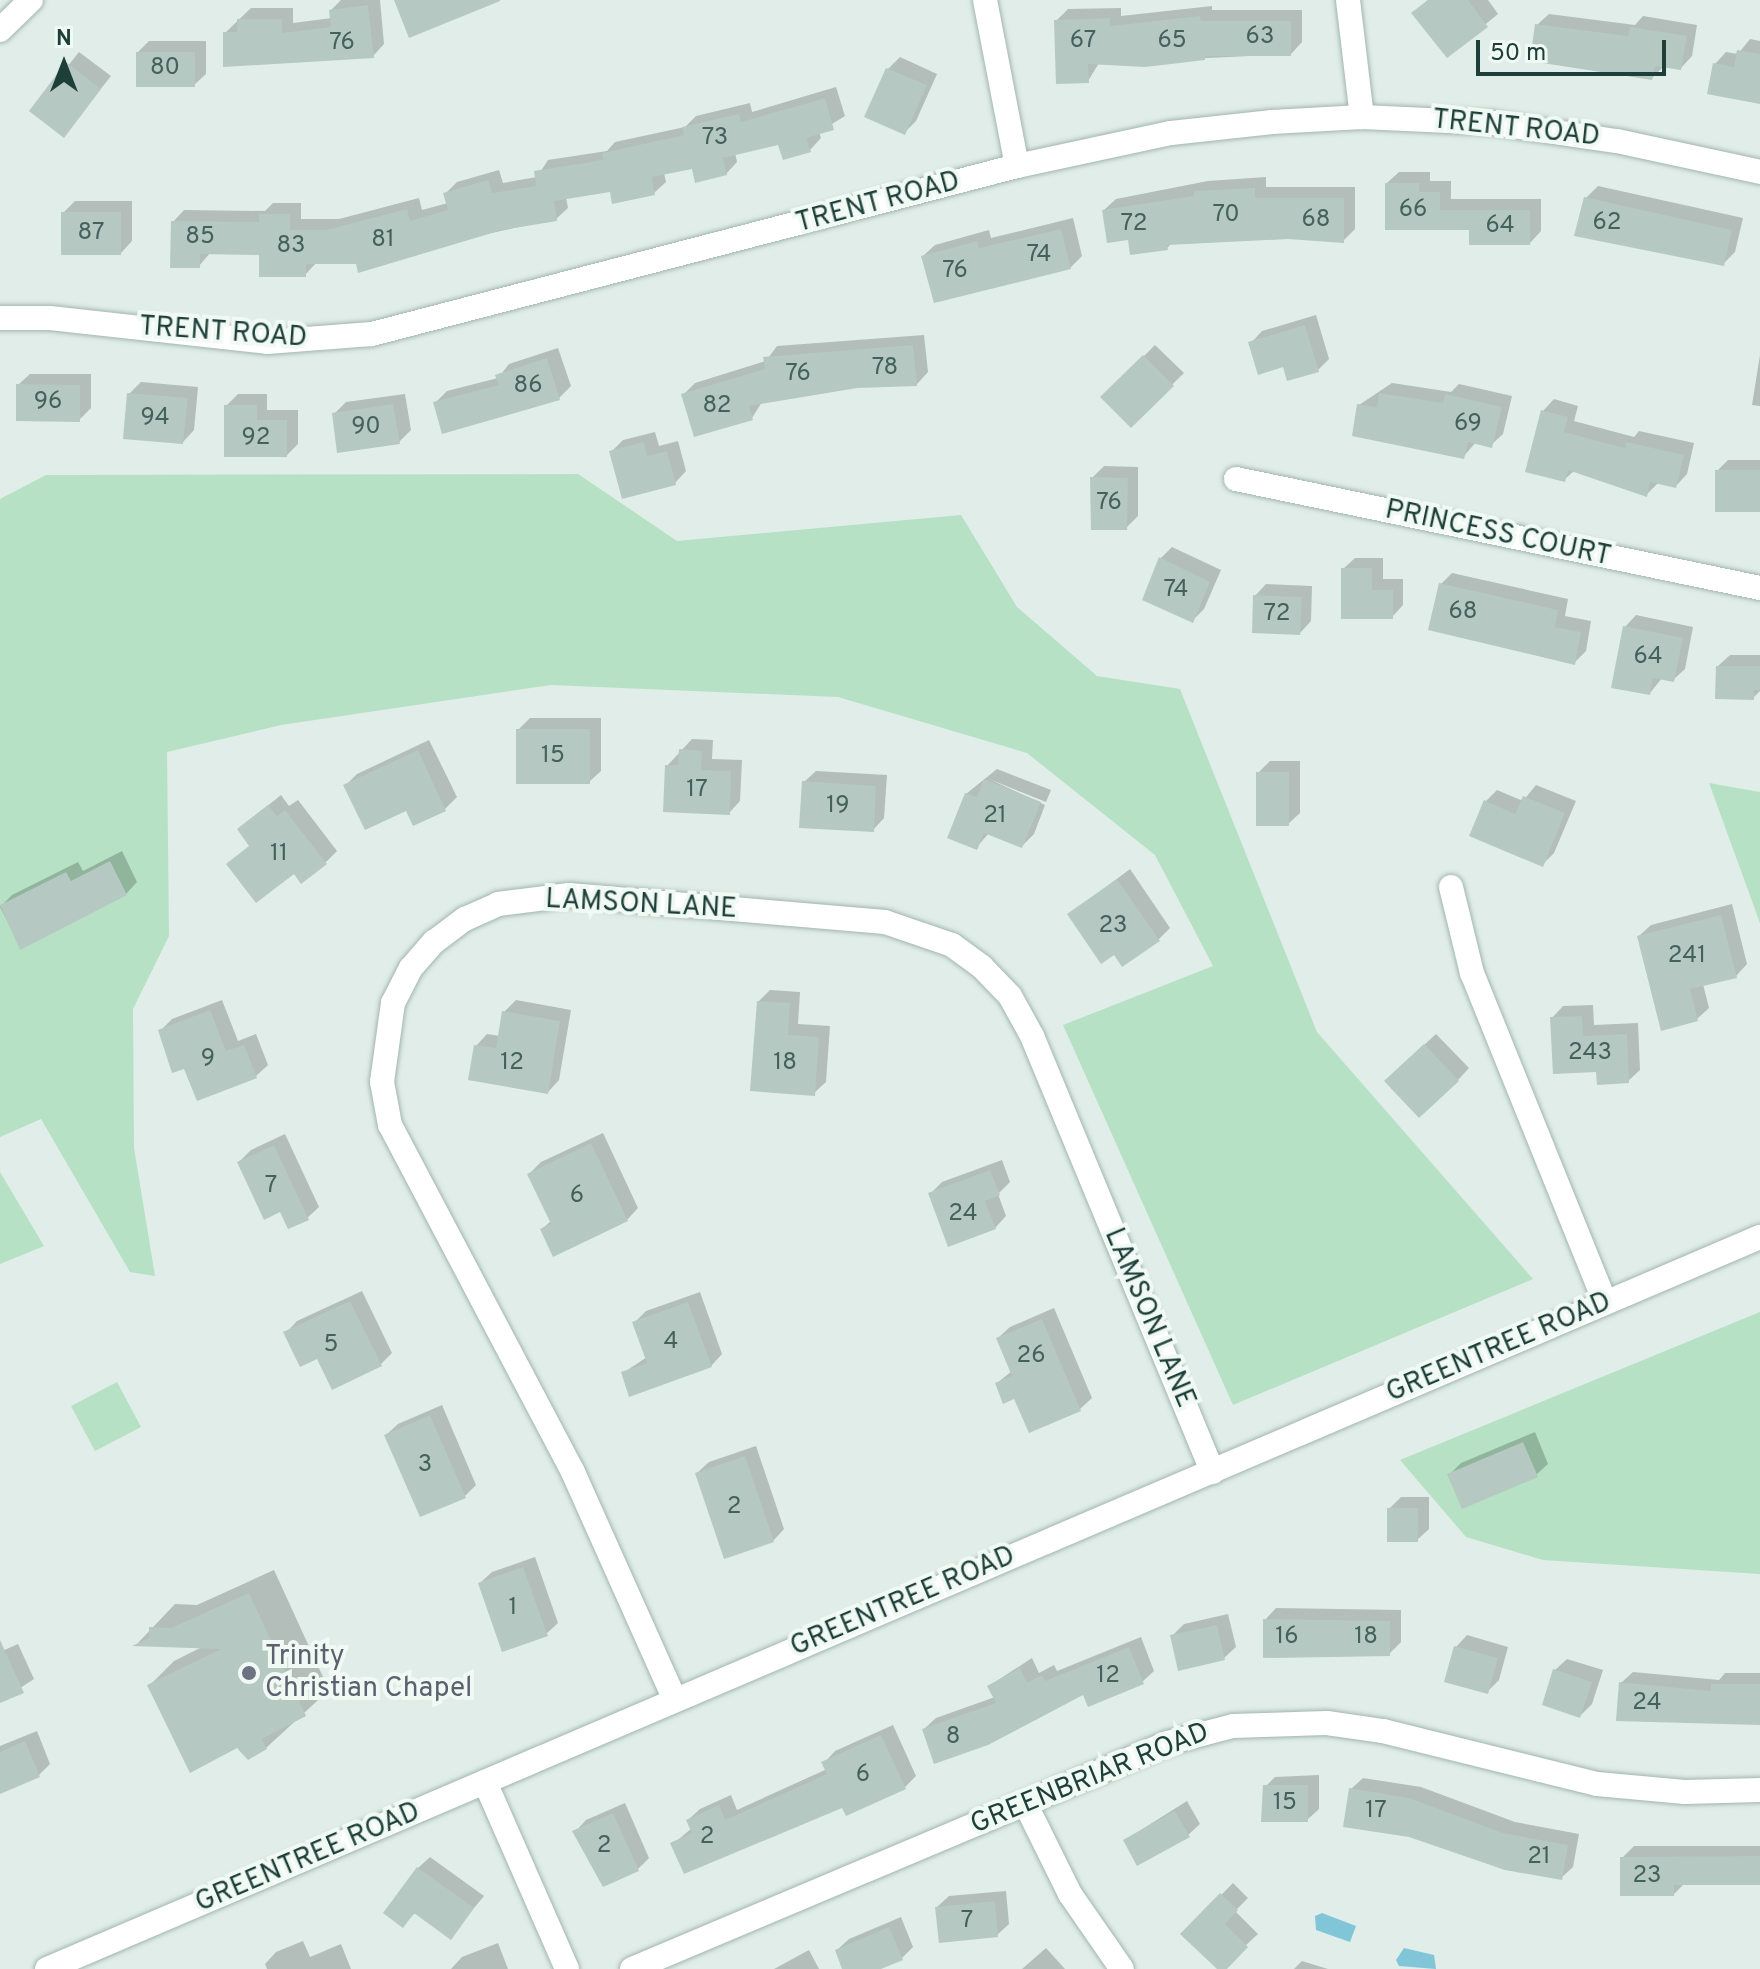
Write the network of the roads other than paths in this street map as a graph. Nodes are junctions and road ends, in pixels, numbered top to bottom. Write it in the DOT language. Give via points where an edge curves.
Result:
graph roads {
  1 [pos="31,0"];
  2 [pos="985,0"];
  3 [pos="1348,0"];
  4 [pos="0,30"];
  5 [pos="1362,117"];
  6 [pos="1017,166"];
  7 [pos="1760,172"];
  8 [pos="0,318"];
  9 [pos="1236,479"];
  10 [pos="1760,588"];
  11 [pos="1451,887"];
  12 [pos="1760,1237"];
  13 [pos="1605,1302"];
  14 [pos="1213,1472"];
  15 [pos="674,1698"];
  16 [pos="485,1782"];
  17 [pos="1760,1790"];
  18 [pos="1025,1803"];
  19 [pos="47,1969"];
  20 [pos="567,1969"];
  21 [pos="632,1969"];
  22 [pos="1122,1969"];
  1 -- 4 [label="street"];
  2 -- 6 [label="street"];
  3 -- 5 [label="street"];
  5 -- 6 [label="street, TRENT ROAD" via="1171,133"];
  5 -- 7 [label="street, TRENT ROAD" via="1552,130"];
  6 -- 8 [label="street, TRENT ROAD" via="372,334 267,342 50,318"];
  9 -- 10 [label="street, PRINCESS COURT"];
  11 -- 13 [label="street" via="1472,973"];
  12 -- 13 [label="street, GREENTREE ROAD"];
  13 -- 14 [label="street, GREENTREE ROAD"];
  14 -- 15 [label="street, GREENTREE ROAD"];
  14 -- 15 [label="street, LAMSON LANE" via="1032,1036 1010,996 982,967 952,945 885,922 569,895 498,904 434,942 411,968 393,1003 382,1082 390,1125 573,1472"];
  15 -- 16 [label="street, GREENTREE ROAD"];
  16 -- 19 [label="street, GREENTREE ROAD"];
  16 -- 20 [label="street"];
  17 -- 18 [label="street, GREENBRIAR ROAD" via="1685,1792 1597,1784 1383,1731 1262,1723 1200,1732"];
  18 -- 21 [label="street, GREENBRIAR ROAD"];
  18 -- 22 [label="street" via="1070,1894"];
}
